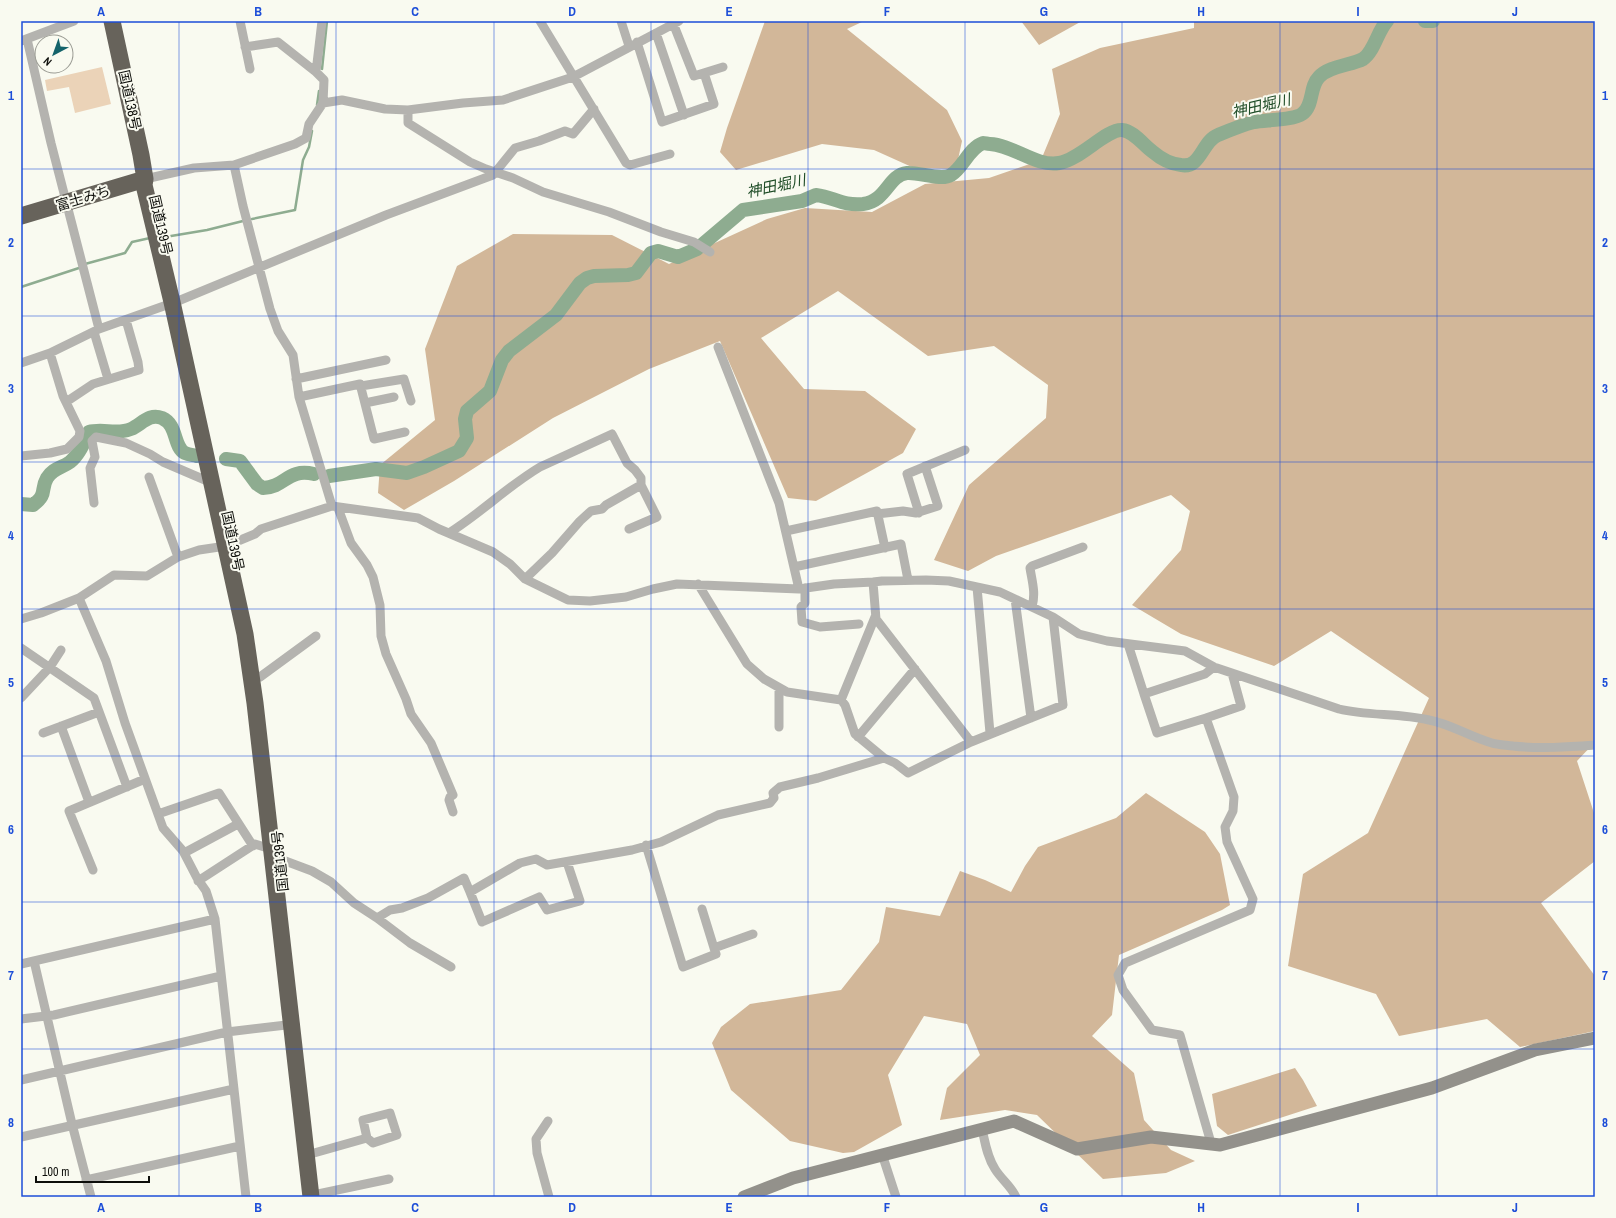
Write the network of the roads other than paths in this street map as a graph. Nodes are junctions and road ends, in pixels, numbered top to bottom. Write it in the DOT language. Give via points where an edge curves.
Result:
graph roads {
  1 [pos="74,21"];
  2 [pos="112,21"];
  3 [pos="240,21"];
  4 [pos="322,21"];
  5 [pos="540,21"];
  6 [pos="620,21"];
  7 [pos="676,22"];
  8 [pos="656,33"];
  9 [pos="24,40"];
  10 [pos="633,44"];
  11 [pos="245,47"];
  12 [pos="722,67"];
  13 [pos="250,69"];
  14 [pos="316,72"];
  15 [pos="704,73"];
  16 [pos="573,77"];
  17 [pos="323,103"];
  18 [pos="594,109"];
  19 [pos="408,110"];
  20 [pos="684,115"];
  21 [pos="670,154"];
  22 [pos="234,165"];
  23 [pos="496,172"];
  24 [pos="145,179"];
  25 [pos="66,202"];
  26 [pos="21,216"];
  27 [pos="710,252"];
  28 [pos="260,267"];
  29 [pos="175,302"];
  30 [pos="126,320"];
  31 [pos="96,331"];
  32 [pos="718,347"];
  33 [pos="50,353"];
  34 [pos="386,360"];
  35 [pos="21,363"];
  36 [pos="108,379"];
  37 [pos="296,379"];
  38 [pos="361,386"];
  39 [pos="299,397"];
  40 [pos="394,397"];
  41 [pos="411,401"];
  42 [pos="66,402"];
  43 [pos="365,403"];
  44 [pos="405,432"];
  45 [pos="965,450"];
  46 [pos="21,456"];
  47 [pos="925,466"];
  48 [pos="149,477"];
  49 [pos="212,483"];
  50 [pos="641,485"];
  51 [pos="94,503"];
  52 [pos="335,507"];
  53 [pos="919,513"];
  54 [pos="877,514"];
  55 [pos="629,529"];
  56 [pos="786,531"];
  57 [pos="449,533"];
  58 [pos="230,544"];
  59 [pos="1083,547"];
  60 [pos="885,548"];
  61 [pos="178,558"];
  62 [pos="794,568"];
  63 [pos="526,579"];
  64 [pos="908,580"];
  65 [pos="873,582"];
  66 [pos="698,584"];
  67 [pos="977,587"];
  68 [pos="802,589"];
  69 [pos="79,598"];
  70 [pos="1015,599"];
  71 [pos="1032,606"];
  72 [pos="1053,616"];
  73 [pos="875,617"];
  74 [pos="21,619"];
  75 [pos="858,624"];
  76 [pos="316,636"];
  77 [pos="1128,644"];
  78 [pos="21,648"];
  79 [pos="61,650"];
  80 [pos="50,667"];
  81 [pos="1214,667"];
  82 [pos="914,669"];
  83 [pos="1232,673"];
  84 [pos="260,677"];
  85 [pos="779,688"];
  86 [pos="1144,694"];
  87 [pos="21,698"];
  88 [pos="841,700"];
  89 [pos="99,712"];
  90 [pos="1031,718"];
  91 [pos="1206,718"];
  92 [pos="61,726"];
  93 [pos="779,727"];
  94 [pos="43,733"];
  95 [pos="990,733"];
  96 [pos="858,737"];
  97 [pos="971,742"];
  98 [pos="1595,745"];
  99 [pos="884,758"];
  100 [pos="145,779"];
  101 [pos="127,787"];
  102 [pos="89,802"];
  103 [pos="453,812"];
  104 [pos="158,814"];
  105 [pos="238,824"];
  106 [pos="646,845"];
  107 [pos="253,846"];
  108 [pos="184,852"];
  109 [pos="275,854"];
  110 [pos="567,862"];
  111 [pos="93,870"];
  112 [pos="198,881"];
  113 [pos="470,892"];
  114 [pos="702,909"];
  115 [pos="377,918"];
  116 [pos="215,919"];
  117 [pos="753,934"];
  118 [pos="714,948"];
  119 [pos="34,961"];
  120 [pos="21,964"];
  121 [pos="450,967"];
  122 [pos="221,976"];
  123 [pos="46,1015"];
  124 [pos="21,1019"];
  125 [pos="295,1024"];
  126 [pos="227,1032"];
  127 [pos="1595,1038"];
  128 [pos="60,1071"];
  129 [pos="21,1080"];
  130 [pos="234,1089"];
  131 [pos="548,1121"];
  132 [pos="72,1124"];
  133 [pos="982,1129"];
  134 [pos="21,1137"];
  135 [pos="367,1138"];
  136 [pos="1211,1143"];
  137 [pos="240,1146"];
  138 [pos="314,1153"];
  139 [pos="882,1154"];
  140 [pos="389,1179"];
  141 [pos="86,1180"];
  142 [pos="316,1196"];
  143 [pos="91,1197"];
  144 [pos="246,1197"];
  145 [pos="549,1197"];
  146 [pos="744,1197"];
  147 [pos="896,1197"];
  148 [pos="1016,1197"];
  1 -- 9 [label="street"];
  2 -- 24 [label="highway, 国道138号" via="130,97"];
  3 -- 11 [label="street"];
  4 -- 14 [label="street"];
  5 -- 16 [label="street"];
  6 -- 10 [label="street"];
  7 -- 8 [label="street"];
  7 -- 15 [label="street" via="694,76"];
  8 -- 10 [label="street"];
  8 -- 20 [label="street"];
  9 -- 25 [label="street"];
  10 -- 16 [label="street"];
  10 -- 20 [label="street" via="662,122"];
  11 -- 13 [label="street"];
  11 -- 14 [label="street" via="278,42"];
  12 -- 15 [label="street"];
  14 -- 17 [label="street" via="324,80"];
  15 -- 20 [label="street" via="714,104"];
  16 -- 18 [label="street"];
  16 -- 19 [label="street" via="503,100"];
  17 -- 19 [label="street" via="342,100 385,110"];
  17 -- 22 [label="street" via="309,124 306,138"];
  18 -- 21 [label="street" via="626,163 630,165"];
  18 -- 23 [label="street" via="573,134 565,131 515,148"];
  19 -- 23 [label="street" via="408,123 470,162"];
  22 -- 24 [label="street" via="194,168"];
  22 -- 28 [label="street"];
  23 -- 27 [label="street" via="543,192 694,242"];
  23 -- 28 [label="street"];
  24 -- 25 [label="highway, 富士みち"];
  24 -- 29 [label="highway, 国道139号" via="144,185"];
  25 -- 26 [label="highway, 富士みち"];
  25 -- 31 [label="street"];
  28 -- 29 [label="street"];
  28 -- 37 [label="street" via="278,331 293,355"];
  29 -- 30 [label="street"];
  29 -- 49 [label="highway, 国道139号"];
  29 -- 58 [label="highway, 国道139号"];
  30 -- 31 [label="street"];
  30 -- 36 [label="street" via="139,370"];
  31 -- 33 [label="street"];
  31 -- 36 [label="street"];
  32 -- 56 [label="street" via="779,503"];
  33 -- 35 [label="street"];
  33 -- 42 [label="street" via="58,384"];
  34 -- 37 [label="street"];
  36 -- 42 [label="street" via="93,384"];
  37 -- 39 [label="street"];
  38 -- 39 [label="street" via="360,384"];
  38 -- 41 [label="street" via="404,379"];
  38 -- 43 [label="street"];
  39 -- 52 [label="street"];
  40 -- 43 [label="street"];
  42 -- 46 [label="street" via="80,431 75,442 67,449"];
  43 -- 44 [label="street" via="374,439"];
  45 -- 47 [label="street"];
  47 -- 53 [label="street" via="907,474"];
  47 -- 53 [label="street" via="938,506"];
  48 -- 61 [label="street"];
  49 -- 51 [label="street" via="126,443 96,437 92,441 95,457 90,468"];
  49 -- 58 [label="highway, 国道139号"];
  50 -- 55 [label="street" via="657,517"];
  50 -- 57 [label="street" via="641,478 627,463 612,434 529,473"];
  50 -- 63 [label="street" via="602,509 591,511"];
  52 -- 57 [label="street" via="418,518"];
  52 -- 58 [label="street" via="261,529"];
  52 -- 103 [label="street" via="351,543 373,577 380,605 381,636 386,654 411,714 437,754 453,795 449,800"];
  53 -- 54 [label="street" via="903,511"];
  54 -- 56 [label="street" via="877,511"];
  54 -- 60 [label="street"];
  56 -- 62 [label="street"];
  57 -- 63 [label="street" via="493,552"];
  58 -- 61 [label="street" via="199,550"];
  58 -- 84 [label="highway, 国道139号"];
  58 -- 109 [label="highway, 国道139号"];
  59 -- 71 [label="street" via="1030,568 1034,585"];
  60 -- 62 [label="street"];
  60 -- 64 [label="street" via="901,544"];
  61 -- 69 [label="street" via="147,576 114,575"];
  62 -- 68 [label="street"];
  63 -- 66 [label="street" via="568,600 590,601 626,597 677,584"];
  64 -- 65 [label="street"];
  64 -- 67 [label="street" via="949,581"];
  65 -- 68 [label="street"];
  65 -- 73 [label="street"];
  66 -- 68 [label="street"];
  66 -- 85 [label="street" via="747,664"];
  67 -- 70 [label="street" via="1000,592"];
  67 -- 95 [label="street"];
  68 -- 75 [label="street" via="805,603 801,607 802,622 820,627"];
  69 -- 74 [label="street"];
  69 -- 100 [label="street" via="106,661"];
  70 -- 71 [label="street"];
  70 -- 90 [label="street"];
  71 -- 72 [label="street"];
  72 -- 77 [label="street" via="1079,634"];
  72 -- 90 [label="street" via="1063,706"];
  73 -- 82 [label="street"];
  73 -- 88 [label="street"];
  76 -- 84 [label="street"];
  77 -- 81 [label="street" via="1185,651"];
  77 -- 86 [label="street"];
  78 -- 80 [label="street"];
  79 -- 80 [label="street"];
  80 -- 87 [label="street"];
  80 -- 89 [label="street" via="94,698"];
  81 -- 83 [label="street"];
  81 -- 86 [label="street" via="1205,674"];
  82 -- 96 [label="street"];
  82 -- 97 [label="street"];
  83 -- 91 [label="street" via="1241,706"];
  83 -- 98 [label="street" via="1345,710 1431,720 1493,744 1527,748"];
  84 -- 109 [label="highway, 国道139号"];
  85 -- 88 [label="street" via="787,692"];
  85 -- 93 [label="street"];
  86 -- 91 [label="street" via="1157,733"];
  88 -- 96 [label="street"];
  89 -- 92 [label="street"];
  89 -- 101 [label="street"];
  90 -- 95 [label="street"];
  91 -- 136 [label="street" via="1234,797 1233,811 1225,827 1227,842 1253,899 1250,910 1125,964 1118,975 1123,990 1152,1030 1180,1034"];
  92 -- 94 [label="street"];
  92 -- 102 [label="street"];
  95 -- 97 [label="street"];
  96 -- 99 [label="street"];
  97 -- 99 [label="street" via="908,773"];
  99 -- 106 [label="street" via="780,787 773,793 774,798 770,803 718,815 662,842"];
  100 -- 101 [label="street"];
  100 -- 104 [label="street"];
  101 -- 102 [label="street"];
  102 -- 111 [label="street" via="69,811"];
  104 -- 105 [label="street" via="219,793"];
  104 -- 108 [label="street" via="163,828"];
  105 -- 107 [label="street"];
  105 -- 108 [label="street"];
  106 -- 110 [label="street"];
  106 -- 118 [label="street" via="683,968 716,954"];
  107 -- 109 [label="street" via="255,844"];
  107 -- 112 [label="street"];
  108 -- 112 [label="street"];
  109 -- 115 [label="street" via="331,882 354,903"];
  109 -- 125 [label="highway, 国道139号"];
  110 -- 113 [label="street" via="547,866 536,859 520,863"];
  110 -- 113 [label="street" via="580,901 547,910 539,897 482,922"];
  112 -- 116 [label="street" via="206,892"];
  113 -- 115 [label="street" via="464,878 428,898 390,910"];
  114 -- 118 [label="street"];
  115 -- 121 [label="street" via="410,943"];
  116 -- 119 [label="street"];
  116 -- 122 [label="street"];
  117 -- 118 [label="street"];
  119 -- 120 [label="street"];
  119 -- 123 [label="street"];
  122 -- 123 [label="street"];
  122 -- 126 [label="street"];
  123 -- 124 [label="street"];
  123 -- 128 [label="street"];
  125 -- 126 [label="street"];
  125 -- 138 [label="highway, 国道139号"];
  125 -- 142 [label="highway, 国道139号"];
  126 -- 128 [label="street"];
  126 -- 130 [label="street"];
  127 -- 136 [label="street" via="1535,1050 1432,1088 1220,1145"];
  128 -- 129 [label="street"];
  128 -- 132 [label="street"];
  130 -- 132 [label="street"];
  130 -- 137 [label="street"];
  131 -- 145 [label="street" via="536,1139 537,1153"];
  132 -- 134 [label="street"];
  132 -- 141 [label="street"];
  133 -- 136 [label="street" via="1014,1120 1077,1149 1151,1137"];
  133 -- 139 [label="street"];
  133 -- 148 [label="street" via="989,1158"];
  135 -- 138 [label="street"];
  137 -- 141 [label="street"];
  137 -- 144 [label="street"];
  138 -- 142 [label="highway, 国道139号"];
  139 -- 146 [label="street" via="793,1178"];
  139 -- 147 [label="street"];
  140 -- 142 [label="street"];
  141 -- 143 [label="street"];
}
